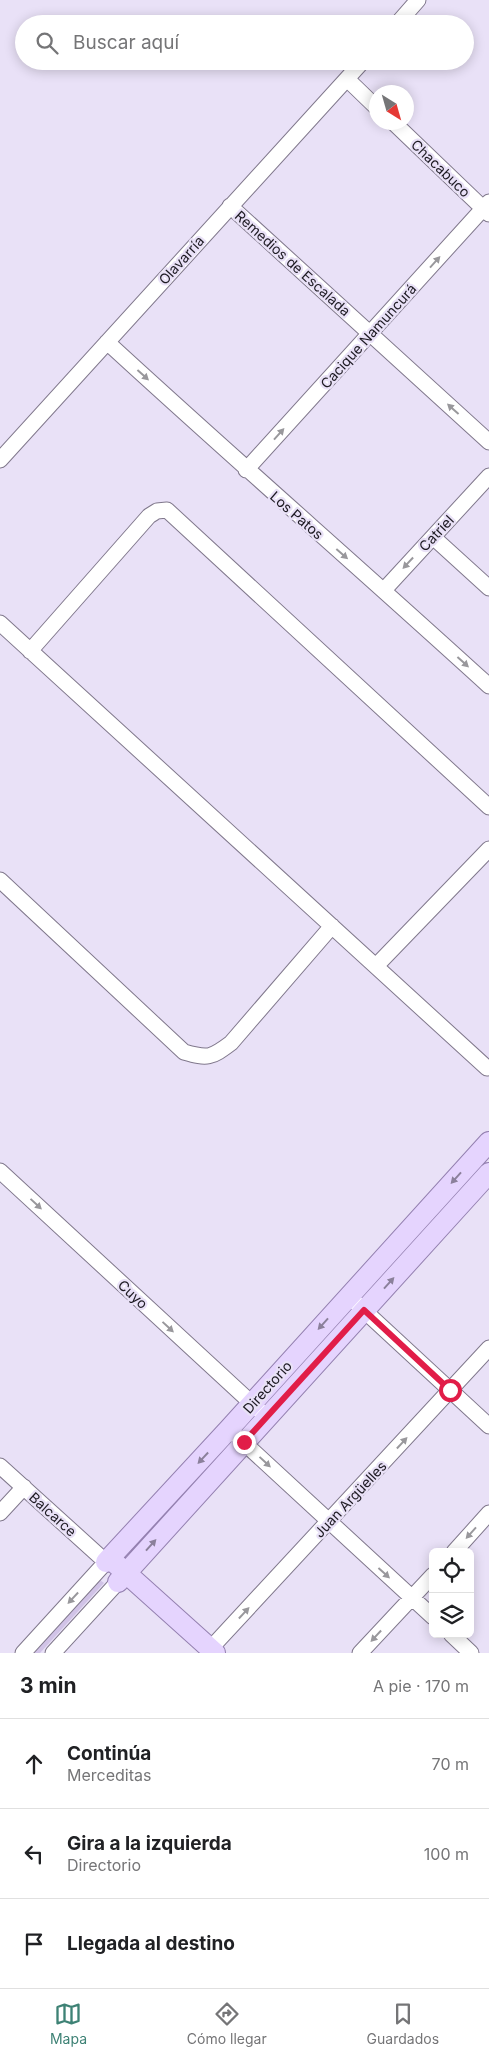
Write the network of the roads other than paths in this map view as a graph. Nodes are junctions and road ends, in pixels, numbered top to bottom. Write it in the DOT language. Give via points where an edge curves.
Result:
graph roads {
  1 [pos="418,0"];
  2 [pos="405,15"];
  3 [pos="355,70"];
  4 [pos="347,79"];
  5 [pos="369,100"];
  6 [pos="402,130"];
  7 [pos="230,206"];
  8 [pos="487,208"];
  9 [pos="370,334"];
  10 [pos="106,342"];
  11 [pos="489,442"];
  12 [pos="0,460"];
  13 [pos="246,470"];
  14 [pos="489,476"];
  15 [pos="433,537"];
  16 [pos="489,588"];
  17 [pos="384,590"];
  18 [pos="0,623"];
  19 [pos="30,651"];
  20 [pos="489,686"];
  21 [pos="489,807"];
  22 [pos="489,849"];
  23 [pos="0,880"];
  24 [pos="332,926"];
  25 [pos="376,966"];
  26 [pos="487,1068"];
  27 [pos="489,1142"];
  28 [pos="473,1160"];
  29 [pos="0,1171"];
  30 [pos="489,1174"];
  31 [pos="348,1296"];
  32 [pos="364,1310"];
  33 [pos="489,1348"];
  34 [pos="450,1390"];
  35 [pos="251,1404"];
  36 [pos="267,1417"];
  37 [pos="489,1426"];
  38 [pos="236,1436"];
  39 [pos="0,1466"];
  40 [pos="24,1487"];
  41 [pos="489,1513"];
  42 [pos="0,1514"];
  43 [pos="329,1522"];
  44 [pos="458,1548"];
  45 [pos="106,1562"];
  46 [pos="122,1577"];
  47 [pos="429,1579"];
  48 [pos="412,1598"];
  49 [pos="429,1613"];
  50 [pos="455,1638"];
  51 [pos="207,1652"];
  52 [pos="23,1653"];
  53 [pos="53,1653"];
  54 [pos="360,1653"];
  55 [pos="471,1653"];
  1 -- 2 [label="street"];
  3 -- 4 [label="street, Olavarría"];
  4 -- 5 [label="street"];
  4 -- 7 [label="street, Olavarría"];
  6 -- 8 [label="street, Chacabuco"];
  7 -- 9 [label="street, Remedios de Escalada"];
  7 -- 10 [label="street, Olavarría"];
  9 -- 8 [label="street, Cacique Namuncurá, one-way"];
  11 -- 9 [label="street, Remedios de Escalada, one-way"];
  13 -- 9 [label="street, Cacique Namuncurá, one-way"];
  10 -- 12 [label="street, Olavarría"];
  10 -- 13 [label="street, Los Patos, one-way"];
  13 -- 17 [label="street, Los Patos, one-way"];
  14 -- 15 [label="street, Catriel"];
  15 -- 16 [label="street"];
  15 -- 17 [label="street, Catriel, one-way"];
  17 -- 20 [label="street, Los Patos, one-way"];
  18 -- 19 [label="street"];
  19 -- 21 [label="street" via="149,516 167,510"];
  19 -- 24 [label="street"];
  22 -- 25 [label="street"];
  23 -- 24 [label="street" via="184,1052 204,1057 231,1043"];
  24 -- 25 [label="street"];
  25 -- 26 [label="street"];
  27 -- 28 [label="main road, Directorio"];
  28 -- 30 [label="street"];
  28 -- 31 [label="main road, Directorio, one-way"];
  29 -- 35 [label="street, Cuyo, one-way"];
  32 -- 30 [label="main road, Directorio, one-way"];
  31 -- 32 [label="street"];
  31 -- 35 [label="main road, Directorio, one-way"];
  32 -- 34 [label="street"];
  32 -- 36 [label="main road, Directorio"];
  33 -- 34 [label="street, Juan Argüelles"];
  34 -- 37 [label="street"];
  43 -- 34 [label="street, Juan Argüelles, one-way"];
  35 -- 36 [label="street, Cuyo"];
  35 -- 38 [label="main road, Directorio"];
  36 -- 38 [label="main road, Directorio"];
  38 -- 43 [label="street, one-way"];
  38 -- 45 [label="main road, Directorio, one-way"];
  46 -- 38 [label="main road, Directorio, one-way"];
  39 -- 40 [label="street, Balcarce"];
  40 -- 42 [label="street"];
  40 -- 45 [label="street, Balcarce"];
  41 -- 44 [label="street, one-way"];
  43 -- 48 [label="street, one-way"];
  51 -- 43 [label="street, Juan Argüelles, one-way"];
  45 -- 46 [label="main road" via="110,1574"];
  45 -- 52 [label="street, Directorio, one-way"];
  46 -- 51 [label="main road"];
  46 -- 53 [label="street, Directorio"];
  47 -- 48 [label="street"];
  48 -- 49 [label="street"];
  48 -- 54 [label="street, one-way"];
  50 -- 55 [label="street"];
}
